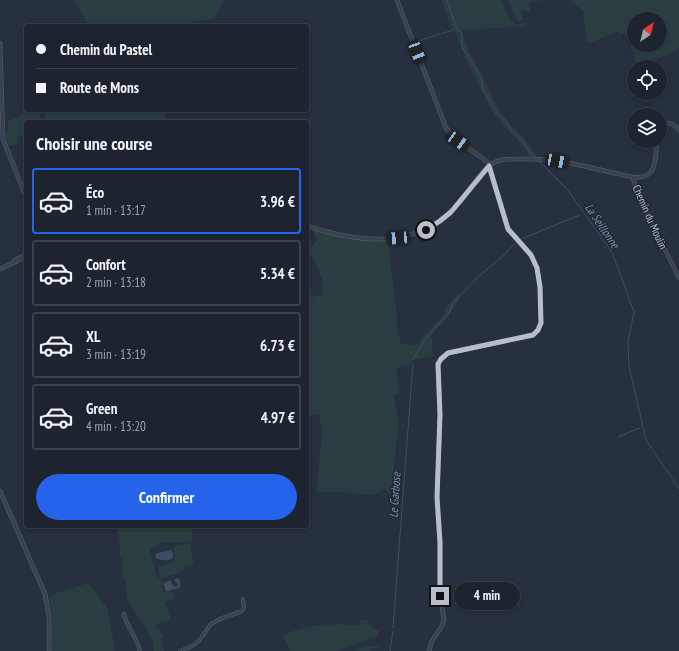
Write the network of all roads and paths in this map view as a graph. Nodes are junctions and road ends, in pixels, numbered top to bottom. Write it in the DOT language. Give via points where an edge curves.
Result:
graph roads {
  1 [pos="397,0"];
  2 [pos="0,43"];
  3 [pos="0,68"];
  4 [pos="667,123"];
  5 [pos="679,130"];
  6 [pos="656,148"];
  7 [pos="489,166"];
  8 [pos="632,177"];
  9 [pos="24,192"];
  10 [pos="309,227"];
  11 [pos="24,255"];
  12 [pos="24,258"];
  13 [pos="1,268"];
  14 [pos="679,278"];
  15 [pos="0,491"];
  16 [pos="243,599"];
  17 [pos="124,614"];
  18 [pos="49,651"];
  19 [pos="140,651"];
  20 [pos="180,651"];
  21 [pos="428,651"];
  1 -- 7 [label="street" via="446,128 454,138 486,160"];
  2 -- 3 [label="street"];
  3 -- 9 [label="street" via="3,139"];
  4 -- 5 [label="street"];
  6 -- 8 [label="street" via="652,172 643,177"];
  7 -- 8 [label="street" via="508,159 546,160"];
  7 -- 10 [label="street" via="451,212 433,226 414,234 398,238 365,238"];
  7 -- 21 [label="street" via="508,229 535,263 540,287 541,323 533,335 448,353 438,364 440,415 437,501 440,596 444,619"];
  8 -- 14 [label="street, Chemin du Moulin"];
  11 -- 13 [label="street"];
  12 -- 13 [label="street"];
  15 -- 18 [label="street" via="45,594 49,616"];
  16 -- 20 [label="street" via="242,611 211,624 198,642"];
  17 -- 19 [label="street"];
}
